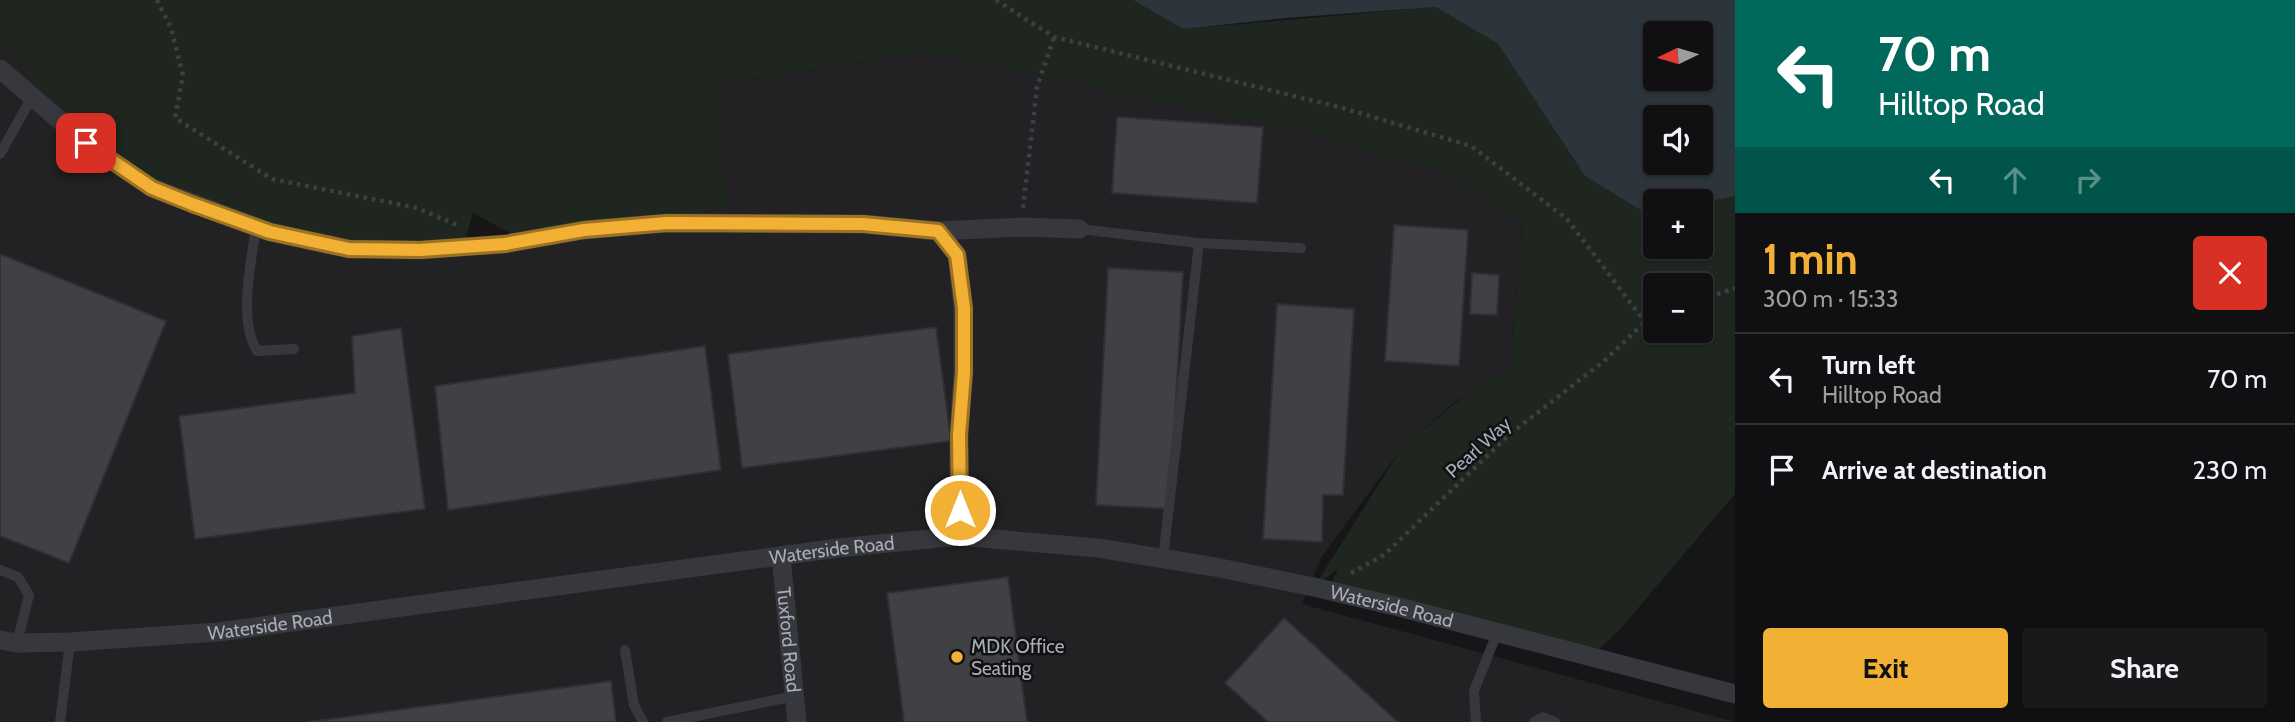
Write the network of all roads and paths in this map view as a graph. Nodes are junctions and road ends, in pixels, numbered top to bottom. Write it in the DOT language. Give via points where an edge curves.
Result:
graph roads {
  1 [pos="157,0"];
  2 [pos="996,0"];
  3 [pos="1054,37"];
  4 [pos="0,69"];
  5 [pos="32,97"];
  6 [pos="0,154"];
  7 [pos="1021,227"];
  8 [pos="256,228"];
  9 [pos="1080,229"];
  10 [pos="469,230"];
  11 [pos="938,231"];
  12 [pos="1199,243"];
  13 [pos="1301,248"];
  14 [pos="1735,288"];
  15 [pos="1713,296"];
  16 [pos="1643,319"];
  17 [pos="1643,324"];
  18 [pos="295,349"];
  19 [pos="959,536"];
  20 [pos="781,556"];
  21 [pos="1163,559"];
  22 [pos="0,570"];
  23 [pos="1314,587"];
  24 [pos="1497,633"];
  25 [pos="9,641"];
  26 [pos="70,642"];
  27 [pos="625,650"];
  28 [pos="1735,694"];
  29 [pos="795,696"];
  30 [pos="60,722"];
  31 [pos="643,722"];
  32 [pos="667,722"];
  33 [pos="797,722"];
  34 [pos="1476,722"];
  35 [pos="1534,722"];
  36 [pos="1555,722"];
  1 -- 10 [label="path" via="171,28 183,75 175,118 272,179 417,208"];
  2 -- 3 [label="path"];
  3 -- 7 [label="path" via="1037,88"];
  3 -- 16 [label="path" via="1339,107 1471,146 1567,219"];
  4 -- 5 [label="street"];
  5 -- 6 [label="lane"];
  5 -- 8 [label="street" via="86,143 152,188"];
  7 -- 9 [label="street"];
  7 -- 11 [label="street"];
  8 -- 11 [label="street" via="349,249 420,250 667,223 863,224"];
  8 -- 18 [label="lane" via="248,278 249,338 257,351"];
  9 -- 12 [label="lane"];
  11 -- 19 [label="street" via="957,255 964,308"];
  12 -- 13 [label="lane"];
  12 -- 21 [label="lane"];
  14 -- 15 [label="path"];
  17 -- 23 [label="path, Pearl Way" via="1604,361 1510,434 1384,555 1332,583"];
  19 -- 20 [label="street, Waterside Road"];
  19 -- 21 [label="street, Waterside Road" via="1098,548"];
  20 -- 26 [label="street, Waterside Road" via="293,623"];
  20 -- 29 [label="street, Tuxford Road"];
  21 -- 23 [label="street, Waterside Road"];
  22 -- 25 [label="lane" via="18,577 29,595"];
  23 -- 24 [label="street, Waterside Road"];
  24 -- 28 [label="street, Waterside Road"];
  24 -- 34 [label="lane" via="1474,691"];
  25 -- 26 [label="street, Waterside Road"];
  26 -- 30 [label="lane"];
  27 -- 31 [label="lane" via="634,705"];
  29 -- 32 [label="lane"];
  29 -- 33 [label="street, Tuxford Road"];
  35 -- 36 [label="lane" via="1543,716"];
}
